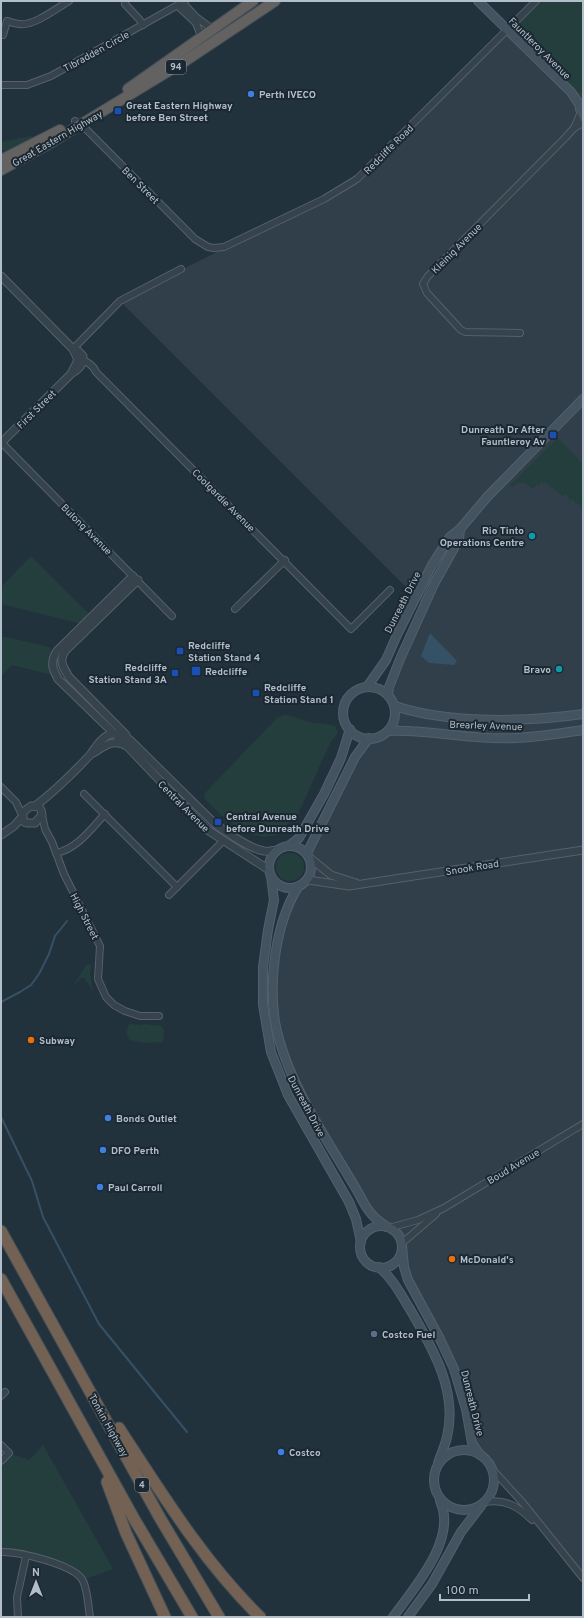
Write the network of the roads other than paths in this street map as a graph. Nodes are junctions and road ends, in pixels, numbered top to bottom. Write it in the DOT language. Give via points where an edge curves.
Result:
graph roads {
  1 [pos="69,1"];
  2 [pos="253,1"];
  3 [pos="275,1"];
  4 [pos="478,1"];
  5 [pos="536,1"];
  6 [pos="182,3"];
  7 [pos="124,4"];
  8 [pos="143,26"];
  9 [pos="212,29"];
  10 [pos="507,29"];
  11 [pos="3,35"];
  12 [pos="201,36"];
  13 [pos="1,85"];
  14 [pos="571,92"];
  15 [pos="583,97"];
  16 [pos="582,109"];
  17 [pos="78,123"];
  18 [pos="583,123"];
  19 [pos="574,128"];
  20 [pos="1,160"];
  21 [pos="1,170"];
  22 [pos="208,247"];
  23 [pos="181,269"];
  24 [pos="1,276"];
  25 [pos="520,333"];
  26 [pos="73,349"];
  27 [pos="81,362"];
  28 [pos="583,399"];
  29 [pos="1,443"];
  30 [pos="460,529"];
  31 [pos="285,560"];
  32 [pos="135,578"];
  33 [pos="390,590"];
  34 [pos="235,609"];
  35 [pos="172,616"];
  36 [pos="367,687"];
  37 [pos="388,694"];
  38 [pos="395,706"];
  39 [pos="93,713"];
  40 [pos="583,714"];
  41 [pos="110,719"];
  42 [pos="350,729"];
  43 [pos="583,730"];
  44 [pos="388,731"];
  45 [pos="112,733"];
  46 [pos="369,738"];
  47 [pos="107,742"];
  48 [pos="129,744"];
  49 [pos="1,787"];
  50 [pos="84,794"];
  51 [pos="16,802"];
  52 [pos="28,808"];
  53 [pos="39,810"];
  54 [pos="105,814"];
  55 [pos="26,820"];
  56 [pos="44,828"];
  57 [pos="1,835"];
  58 [pos="223,841"];
  59 [pos="290,845"];
  60 [pos="277,850"];
  61 [pos="583,850"];
  62 [pos="56,853"];
  63 [pos="308,856"];
  64 [pos="270,873"];
  65 [pos="308,880"];
  66 [pos="361,883"];
  67 [pos="177,886"];
  68 [pos="298,887"];
  69 [pos="169,895"];
  70 [pos="158,1016"];
  71 [pos="583,1124"];
  72 [pos="444,1208"];
  73 [pos="388,1227"];
  74 [pos="1,1231"];
  75 [pos="361,1242"];
  76 [pos="401,1245"];
  77 [pos="379,1267"];
  78 [pos="1,1279"];
  79 [pos="67,1351"];
  80 [pos="92,1443"];
  81 [pos="1,1445"];
  82 [pos="480,1455"];
  83 [pos="1,1461"];
  84 [pos="438,1463"];
  85 [pos="491,1468"];
  86 [pos="438,1498"];
  87 [pos="483,1504"];
  88 [pos="544,1531"];
  89 [pos="1,1552"];
  90 [pos="26,1556"];
  91 [pos="583,1578"];
  92 [pos="18,1617"];
  93 [pos="90,1617"];
  94 [pos="165,1617"];
  95 [pos="192,1617"];
  96 [pos="219,1617"];
  97 [pos="260,1617"];
  98 [pos="393,1617"];
  99 [pos="408,1617"];
  1 -- 11 [label="street" via="34,22 20,24 7,21"];
  2 -- 9 [label="highway, Great Eastern Highway / 94"];
  3 -- 17 [label="highway, Great Eastern Highway / 94" via="185,61"];
  4 -- 10 [label="main road, Fauntleroy Avenue"];
  5 -- 10 [label="street, Redcliffe Road"];
  6 -- 8 [label="street, Tibradden Circle"];
  6 -- 9 [label="street"];
  6 -- 12 [label="street" via="196,23"];
  7 -- 8 [label="street"];
  8 -- 13 [label="street, Tibradden Circle" via="51,76 27,85"];
  9 -- 12 [label="highway, Great Eastern Highway / 94"];
  10 -- 14 [label="main road, Fauntleroy Avenue"];
  10 -- 22 [label="street, Redcliffe Road" via="349,185 236,242 220,248"];
  12 -- 17 [label="highway, Great Eastern Highway / 94"];
  14 -- 15 [label="main road, Fauntleroy Avenue"];
  14 -- 16 [label="main road, Fauntleroy Avenue"];
  16 -- 19 [label="street, Kleinig Avenue"];
  17 -- 20 [label="highway, Great Eastern Highway / 94"];
  17 -- 21 [label="highway, Great Eastern Highway / 94"];
  17 -- 22 [label="street, Ben Street" via="195,239"];
  18 -- 19 [label="street, Kleinig Avenue"];
  19 -- 25 [label="street, Kleinig Avenue" via="423,284 427,293 461,330"];
  23 -- 26 [label="street" via="120,301"];
  24 -- 26 [label="street, Coolgardie Avenue"];
  26 -- 27 [label="street, Coolgardie Avenue" via="81,354"];
  27 -- 29 [label="street, First Street" via="79,369"];
  27 -- 31 [label="street, Coolgardie Avenue" via="90,364"];
  28 -- 30 [label="main road, Dunreath Drive" via="488,496"];
  29 -- 32 [label="street, Bulong Avenue"];
  30 -- 36 [label="main road, Dunreath Drive" via="450,537 432,565 386,660"];
  30 -- 37 [label="main road, Dunreath Drive" via="459,539 434,584 400,659"];
  31 -- 33 [label="street, Coolgardie Avenue" via="351,629"];
  31 -- 34 [label="street"];
  32 -- 35 [label="street, Bulong Avenue"];
  32 -- 39 [label="street, Central Avenue" via="57,651 52,662 58,679"];
  32 -- 41 [label="street, Central Avenue" via="62,654 61,659 62,667 69,677"];
  36 -- 37 [label="main road" via="374,687"];
  36 -- 42 [label="main road" via="350,695 344,706 344,719"];
  37 -- 38 [label="main road"];
  38 -- 40 [label="main road, Brearley Avenue" via="431,715 494,719 535,719"];
  38 -- 44 [label="main road" via="393,724"];
  39 -- 45 [label="street, Central Avenue"];
  39 -- 47 [label="street, Central Avenue"];
  41 -- 45 [label="street"];
  41 -- 48 [label="street, Central Avenue"];
  42 -- 46 [label="main road" via="362,737"];
  42 -- 59 [label="main road" via="341,758 324,794 299,838"];
  43 -- 44 [label="main road, Brearley Avenue" via="516,738 410,730"];
  44 -- 46 [label="main road"];
  45 -- 47 [label="street"];
  45 -- 48 [label="street, Central Avenue" via="121,735"];
  46 -- 63 [label="main road" via="355,757"];
  47 -- 48 [label="street, Central Avenue"];
  47 -- 53 [label="street" via="89,755"];
  48 -- 58 [label="street, Central Avenue" via="206,829"];
  48 -- 60 [label="street, Central Avenue" via="215,824 253,847 264,851"];
  49 -- 51 [label="street"];
  50 -- 54 [label="street"];
  51 -- 52 [label="street"];
  51 -- 55 [label="street"];
  52 -- 53 [label="street"];
  52 -- 55 [label="street"];
  53 -- 55 [label="street" via="39,820"];
  53 -- 56 [label="street, High Street"];
  54 -- 62 [label="street" via="74,846"];
  54 -- 67 [label="street"];
  55 -- 56 [label="street"];
  55 -- 57 [label="street"];
  56 -- 62 [label="street, High Street"];
  58 -- 64 [label="street, Central Avenue" via="249,856"];
  58 -- 67 [label="street"];
  59 -- 60 [label="main road"];
  59 -- 63 [label="main road" via="296,846"];
  60 -- 64 [label="main road" via="270,859"];
  61 -- 66 [label="street, Snook Road"];
  62 -- 70 [label="street, High Street" via="100,946 98,979 106,997 125,1012 140,1016"];
  63 -- 65 [label="main road" via="312,869"];
  63 -- 66 [label="street, Snook Road" via="331,875"];
  64 -- 68 [label="main road" via="279,886"];
  64 -- 75 [label="main road, Dunreath Drive" via="274,900 263,967 263,1005 271,1052 288,1095 349,1202"];
  65 -- 66 [label="street, Snook Road" via="349,886"];
  65 -- 68 [label="main road"];
  67 -- 69 [label="street"];
  68 -- 73 [label="main road, Dunreath Drive" via="289,901 276,947 272,999 275,1023 294,1081 366,1209"];
  71 -- 72 [label="street, Boud Avenue"];
  72 -- 73 [label="street, Boud Avenue" via="418,1220"];
  72 -- 76 [label="street, Boud Avenue"];
  73 -- 75 [label="main road" via="380,1226 368,1231"];
  73 -- 76 [label="main road" via="398,1234"];
  74 -- 79 [label="highway, Tonkin Highway / 4"];
  75 -- 77 [label="main road" via="360,1249 366,1262"];
  76 -- 77 [label="main road" via="397,1259 386,1267"];
  76 -- 82 [label="main road, Dunreath Drive" via="408,1280 454,1369 466,1409 471,1439"];
  77 -- 84 [label="main road" via="395,1283 444,1378 448,1392 449,1422"];
  78 -- 80 [label="highway, 4"];
  79 -- 96 [label="highway, Tonkin Highway / 4"];
  79 -- 97 [label="highway" via="205,1555"];
  80 -- 94 [label="highway" via="126,1533"];
  80 -- 95 [label="highway, 4"];
  81 -- 83 [label="street" via="9,1453"];
  82 -- 84 [label="main road" via="470,1451 458,1451 447,1455"];
  82 -- 85 [label="main road"];
  84 -- 86 [label="main road" via="433,1479"];
  85 -- 87 [label="main road" via="494,1483 491,1494"];
  85 -- 88 [label="street"];
  86 -- 87 [label="main road" via="447,1506 458,1510 470,1510"];
  86 -- 98 [label="main road" via="445,1516 444,1533 426,1570"];
  87 -- 88 [label="street" via="498,1501 509,1503"];
  87 -- 99 [label="main road" via="461,1532 432,1584"];
  88 -- 91 [label="street"];
  89 -- 90 [label="street" via="12,1551"];
  90 -- 92 [label="street" via="17,1597"];
  90 -- 93 [label="street" via="70,1568 83,1580"];
}
